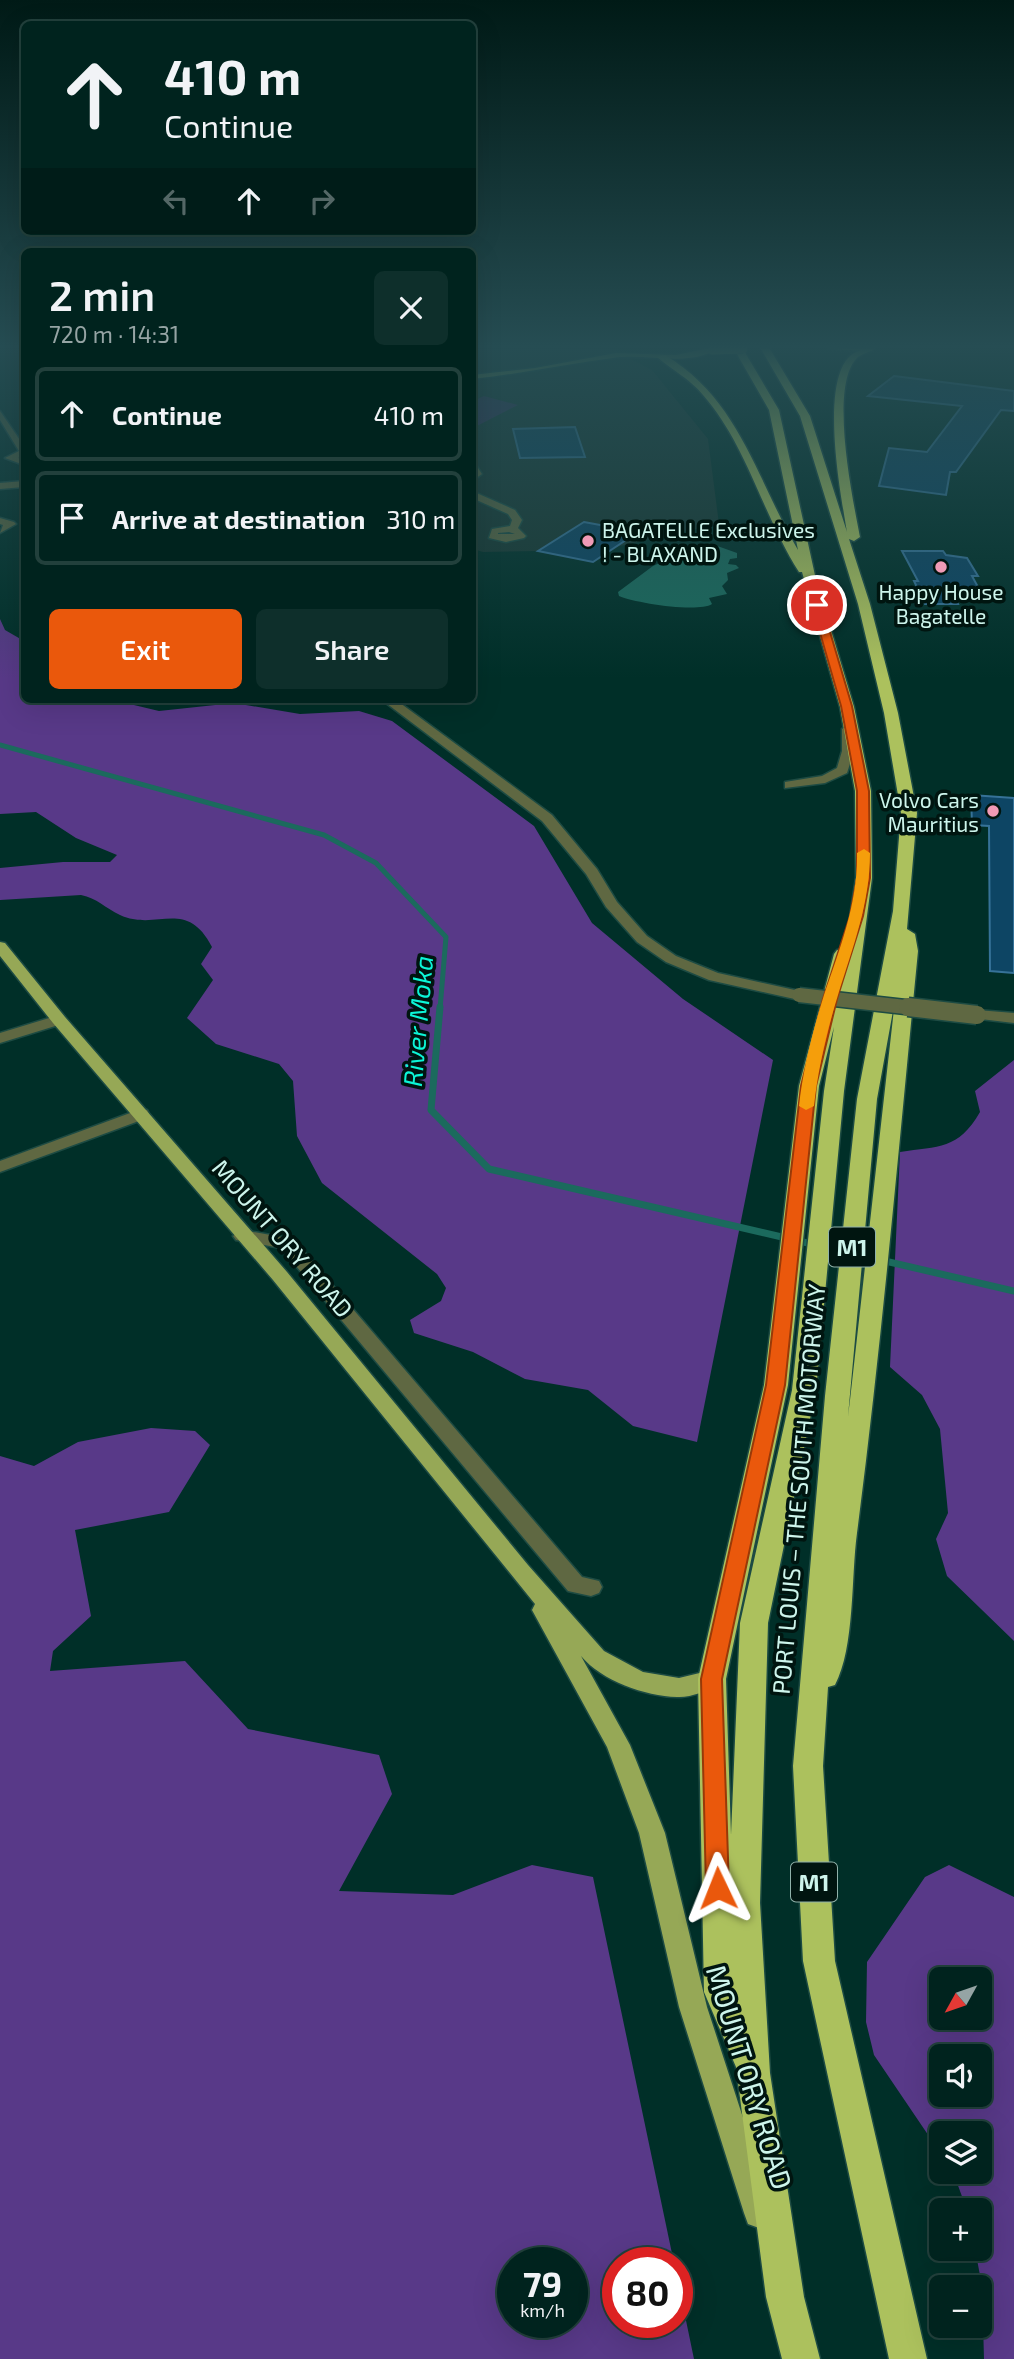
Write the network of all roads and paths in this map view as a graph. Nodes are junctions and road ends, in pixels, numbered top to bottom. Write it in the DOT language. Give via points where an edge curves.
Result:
graph roads {
  1 [pos="745,459"];
  2 [pos="784,459"];
  3 [pos="819,459"];
  4 [pos="844,459"];
  5 [pos="21,484"];
  6 [pos="0,486"];
  7 [pos="476,496"];
  8 [pos="0,521"];
  9 [pos="21,522"];
  10 [pos="11,524"];
  11 [pos="0,530"];
  12 [pos="513,530"];
  13 [pos="810,580"];
  14 [pos="864,604"];
  15 [pos="392,703"];
  16 [pos="847,707"];
  17 [pos="790,785"];
  18 [pos="902,911"];
  19 [pos="857,916"];
  20 [pos="0,946"];
  21 [pos="1014,1018"];
  22 [pos="59,1020"];
  23 [pos="0,1038"];
  24 [pos="141,1114"];
  25 [pos="0,1167"];
  26 [pos="242,1236"];
  27 [pos="850,1398"];
  28 [pos="520,1571"];
  29 [pos="591,1587"];
  30 [pos="712,1679"];
  31 [pos="753,2073"];
  32 [pos="785,2297"];
  33 [pos="801,2359"];
  34 [pos="908,2359"];
  1 -- 13 [label="highway"];
  2 -- 13 [label="highway, PORT LOUIS – THE SOUTH MOTORWAY / M1"];
  3 -- 14 [label="highway, PORT LOUIS – THE SOUTH MOTORWAY / M1"];
  4 -- 14 [label="highway"];
  5 -- 6 [label="street"];
  7 -- 12 [label="street" via="512,512 517,520"];
  8 -- 10 [label="street"];
  9 -- 10 [label="street"];
  10 -- 11 [label="street"];
  13 -- 16 [label="highway, PORT LOUIS – THE SOUTH MOTORWAY / M1"];
  14 -- 18 [label="highway, PORT LOUIS – THE SOUTH MOTORWAY / M1" via="909,813"];
  15 -- 21 [label="street, bridge" via="547,818 592,872 611,904 642,939 671,959 714,978 799,995"];
  16 -- 17 [label="street" via="848,751 843,770 825,779"];
  16 -- 19 [label="highway, PORT LOUIS – THE SOUTH MOTORWAY / M1" via="863,791 864,878"];
  18 -- 27 [label="highway, PORT LOUIS – THE SOUTH MOTORWAY / M1" via="867,1099"];
  18 -- 27 [label="highway" via="909,951 895,1105"];
  19 -- 30 [label="highway" via="809,1086 775,1385"];
  19 -- 31 [label="highway, PORT LOUIS – THE SOUTH MOTORWAY / M1" via="804,1390 754,1623 744,1903"];
  20 -- 22 [label="main road, MOUNT ORY ROAD"];
  22 -- 23 [label="street"];
  22 -- 24 [label="main road, MOUNT ORY ROAD"];
  24 -- 25 [label="street"];
  24 -- 26 [label="main road, MOUNT ORY ROAD"];
  26 -- 28 [label="main road, MOUNT ORY ROAD" via="359,1370"];
  26 -- 29 [label="street" via="287,1243 576,1585"];
  27 -- 34 [label="highway, PORT LOUIS – THE SOUTH MOTORWAY / M1" via="808,1766 819,1961"];
  28 -- 30 [label="main road, MOUNT ORY ROAD" via="596,1658 638,1681 679,1688"];
  28 -- 32 [label="main road, MOUNT ORY ROAD" via="618,1745 652,1833 693,2007"];
  30 -- 31 [label="highway" via="720,1992"];
  31 -- 32 [label="highway, PORT LOUIS – THE SOUTH MOTORWAY / M1"];
  32 -- 33 [label="highway, PORT LOUIS – THE SOUTH MOTORWAY / M1"];
}
